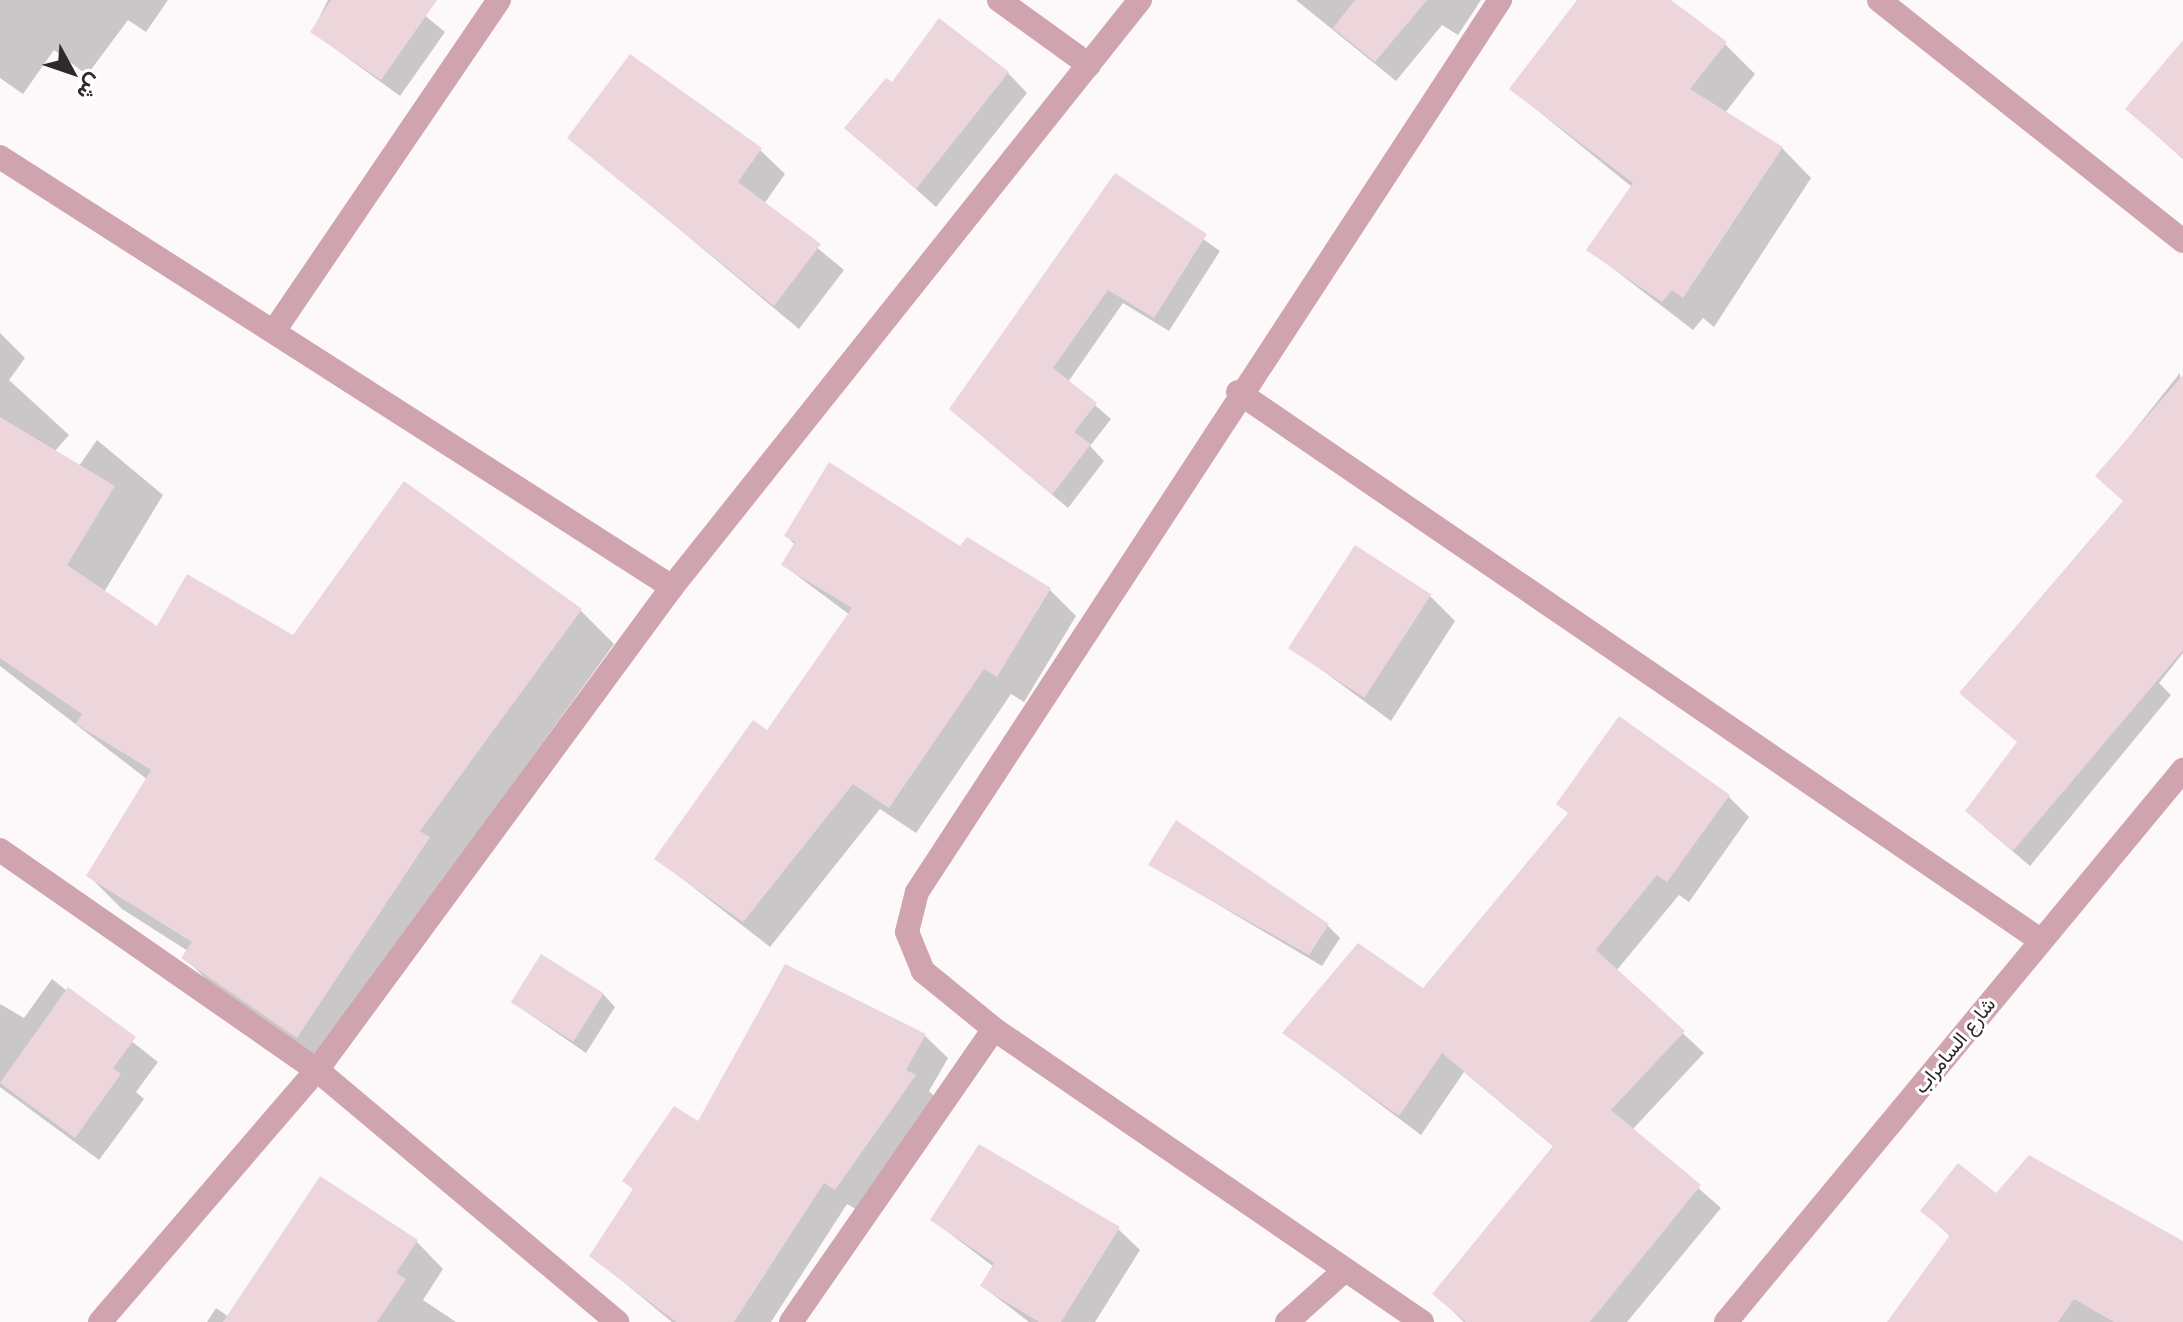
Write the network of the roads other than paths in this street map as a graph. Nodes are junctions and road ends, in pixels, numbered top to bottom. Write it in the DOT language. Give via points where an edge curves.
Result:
graph roads {
  1 [pos="499,0"];
  2 [pos="999,0"];
  3 [pos="1140,0"];
  4 [pos="1500,0"];
  5 [pos="1879,0"];
  6 [pos="1089,65"];
  7 [pos="0,157"];
  8 [pos="2183,241"];
  9 [pos="276,328"];
  10 [pos="1238,392"];
  11 [pos="672,587"];
  12 [pos="2183,770"];
  13 [pos="0,850"];
  14 [pos="2040,940"];
  15 [pos="994,1029"];
  16 [pos="317,1070"];
  17 [pos="1345,1270"];
  18 [pos="100,1322"];
  19 [pos="617,1322"];
  20 [pos="791,1322"];
  21 [pos="1287,1322"];
  22 [pos="1422,1322"];
  23 [pos="1726,1322"];
  1 -- 9 [label="street"];
  2 -- 6 [label="street"];
  3 -- 6 [label="street"];
  4 -- 10 [label="street"];
  5 -- 8 [label="street"];
  6 -- 11 [label="street"];
  7 -- 9 [label="street"];
  9 -- 11 [label="street"];
  10 -- 14 [label="street"];
  10 -- 15 [label="street" via="917,892 907,932 923,971"];
  11 -- 16 [label="street"];
  12 -- 14 [label="street, شارع السامراب"];
  13 -- 16 [label="street"];
  14 -- 23 [label="street, شارع السامراب"];
  15 -- 17 [label="street"];
  15 -- 20 [label="street"];
  16 -- 18 [label="street"];
  16 -- 19 [label="street"];
  17 -- 21 [label="street"];
  17 -- 22 [label="street"];
}
